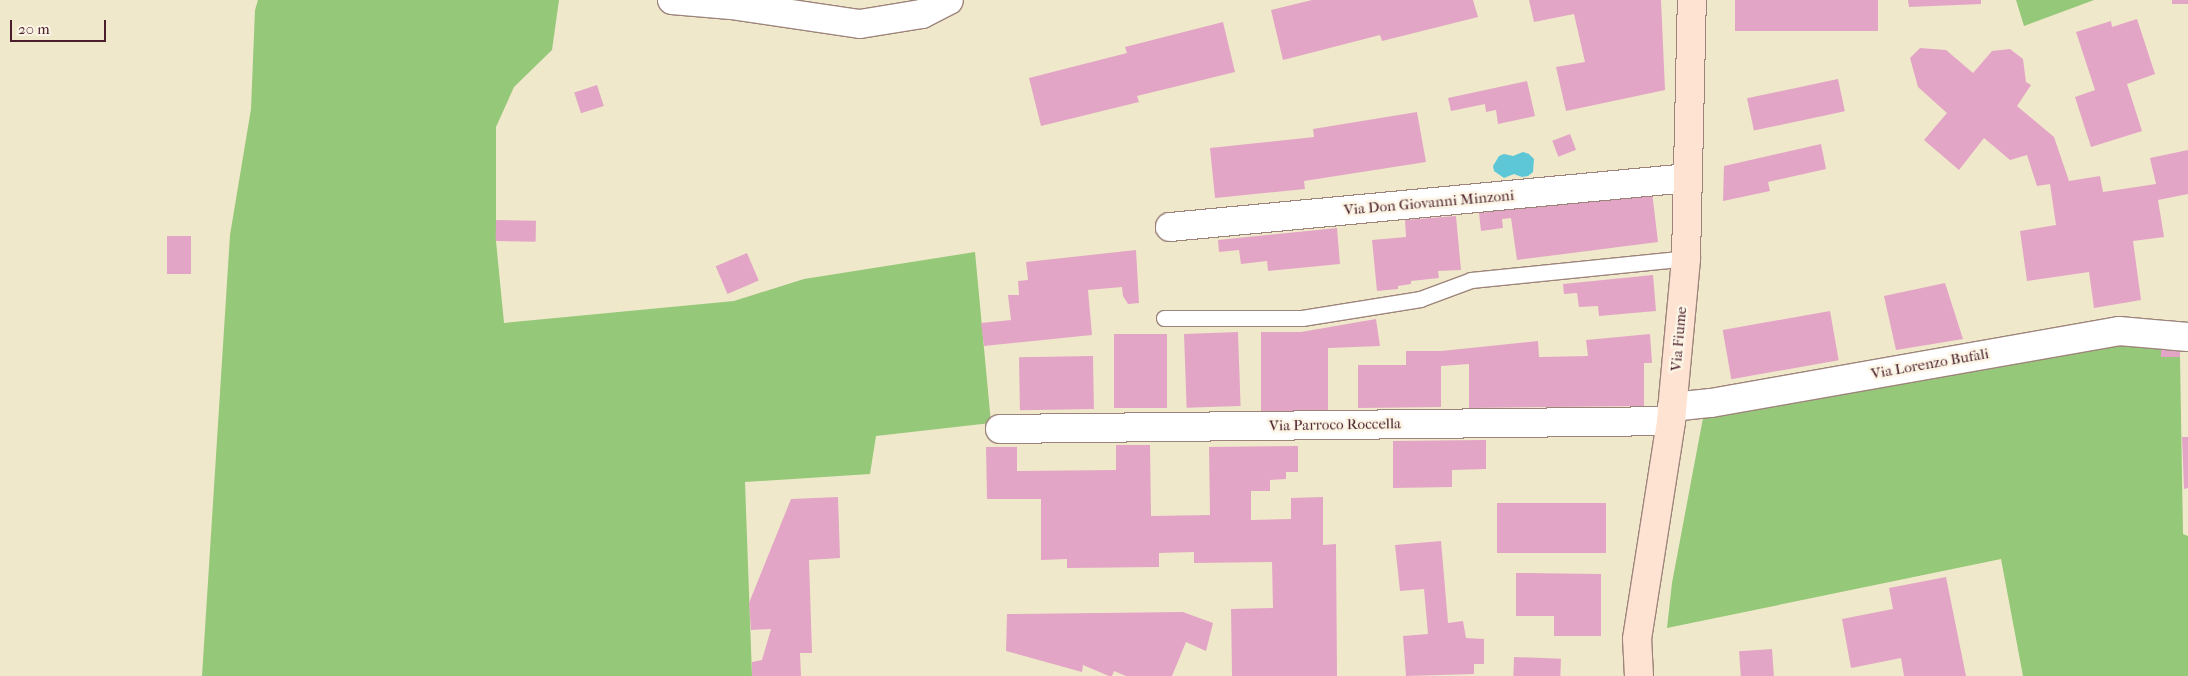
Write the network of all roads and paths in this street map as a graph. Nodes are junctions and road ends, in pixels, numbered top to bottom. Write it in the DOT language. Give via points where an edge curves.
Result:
graph roads {
  1 [pos="672,0"];
  2 [pos="949,0"];
  3 [pos="1692,0"];
  4 [pos="1688,178"];
  5 [pos="1170,227"];
  6 [pos="1686,258"];
  7 [pos="1164,318"];
  8 [pos="2188,336"];
  9 [pos="1672,414"];
  10 [pos="1000,429"];
  11 [pos="1639,676"];
  1 -- 2 [label="street" via="731,5 860,24 922,14"];
  3 -- 4 [label="street, Via Fiume"];
  4 -- 5 [label="street, Via Don Giovanni Minzoni"];
  4 -- 6 [label="street, Via Fiume"];
  6 -- 7 [label="lane" via="1471,280 1420,299 1302,318"];
  6 -- 9 [label="street, Via Fiume"];
  8 -- 9 [label="street, Via Lorenzo Bufali" via="2119,331 1711,403"];
  9 -- 10 [label="street, Via Parroco Roccella"];
  9 -- 11 [label="street, Via Fiume" via="1637,639"];
}
